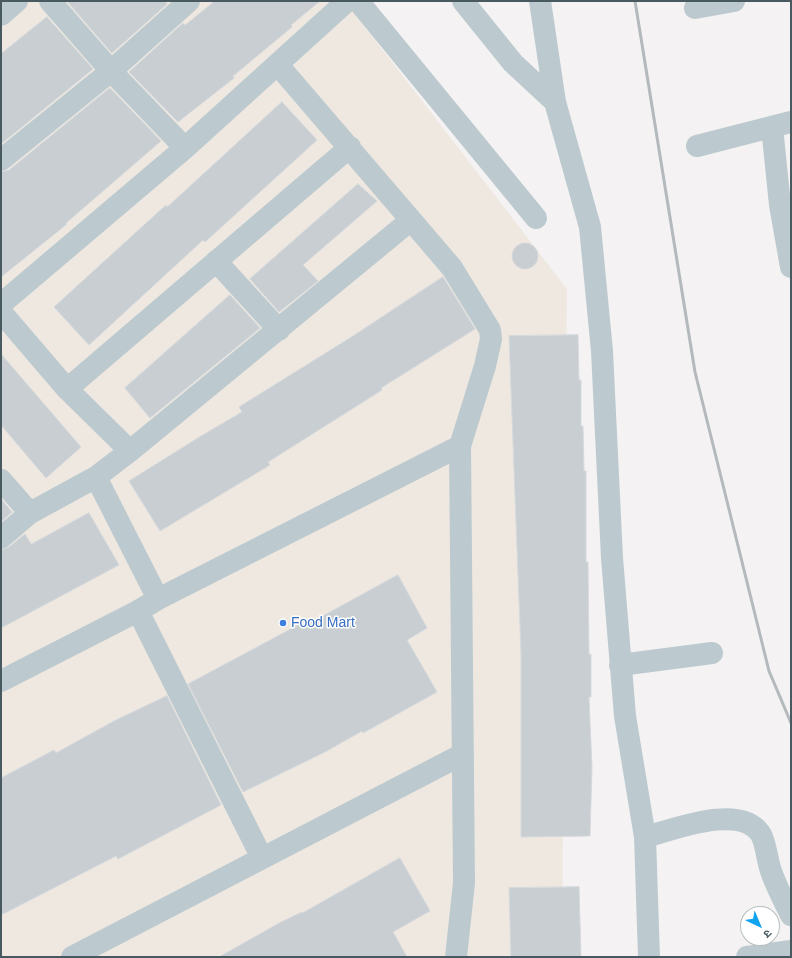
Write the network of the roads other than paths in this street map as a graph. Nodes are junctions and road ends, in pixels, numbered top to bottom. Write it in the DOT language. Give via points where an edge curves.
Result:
graph roads {
  1 [pos="17,1"];
  2 [pos="50,1"];
  3 [pos="189,1"];
  4 [pos="347,1"];
  5 [pos="358,1"];
  6 [pos="464,1"];
  7 [pos="540,1"];
  8 [pos="734,1"];
  9 [pos="695,8"];
  10 [pos="1,14"];
  11 [pos="278,65"];
  12 [pos="111,71"];
  13 [pos="555,102"];
  14 [pos="782,124"];
  15 [pos="697,146"];
  16 [pos="350,147"];
  17 [pos="185,148"];
  18 [pos="1,160"];
  19 [pos="536,218"];
  20 [pos="411,220"];
  21 [pos="216,261"];
  22 [pos="791,267"];
  23 [pos="1,304"];
  24 [pos="1,312"];
  25 [pos="278,330"];
  26 [pos="67,389"];
  27 [pos="460,446"];
  28 [pos="130,452"];
  29 [pos="96,477"];
  30 [pos="1,480"];
  31 [pos="30,513"];
  32 [pos="1,538"];
  33 [pos="158,599"];
  34 [pos="138,610"];
  35 [pos="712,653"];
  36 [pos="620,665"];
  37 [pos="1,681"];
  38 [pos="463,754"];
  39 [pos="645,837"];
  40 [pos="262,858"];
  41 [pos="791,915"];
  42 [pos="791,951"];
  43 [pos="72,957"];
  44 [pos="456,957"];
  45 [pos="648,957"];
  46 [pos="747,957"];
  1 -- 10 [label="street"];
  2 -- 12 [label="street"];
  3 -- 12 [label="street"];
  4 -- 11 [label="street"];
  5 -- 19 [label="street"];
  6 -- 13 [label="street" via="513,63"];
  7 -- 13 [label="street"];
  8 -- 9 [label="street"];
  11 -- 16 [label="street"];
  11 -- 17 [label="street"];
  12 -- 17 [label="street"];
  12 -- 18 [label="street"];
  13 -- 36 [label="street" via="590,227 602,351"];
  14 -- 15 [label="street"];
  14 -- 22 [label="street" via="780,205"];
  16 -- 20 [label="street"];
  16 -- 21 [label="street"];
  17 -- 23 [label="street"];
  20 -- 25 [label="street"];
  20 -- 27 [label="street" via="452,268 490,330 491,339 485,366"];
  21 -- 25 [label="street"];
  21 -- 26 [label="street"];
  24 -- 26 [label="street"];
  25 -- 28 [label="street"];
  26 -- 28 [label="street"];
  27 -- 33 [label="street"];
  27 -- 38 [label="street"];
  28 -- 29 [label="street"];
  29 -- 31 [label="street"];
  29 -- 33 [label="street"];
  30 -- 31 [label="street"];
  31 -- 32 [label="street"];
  33 -- 34 [label="street"];
  34 -- 37 [label="street"];
  34 -- 40 [label="street"];
  35 -- 36 [label="street"];
  36 -- 39 [label="street" via="625,716"];
  38 -- 40 [label="street"];
  38 -- 44 [label="street" via="464,882"];
  39 -- 41 [label="street" via="718,818 751,824 761,833 770,871"];
  39 -- 45 [label="street"];
  40 -- 43 [label="street"];
  42 -- 46 [label="street"];
}
